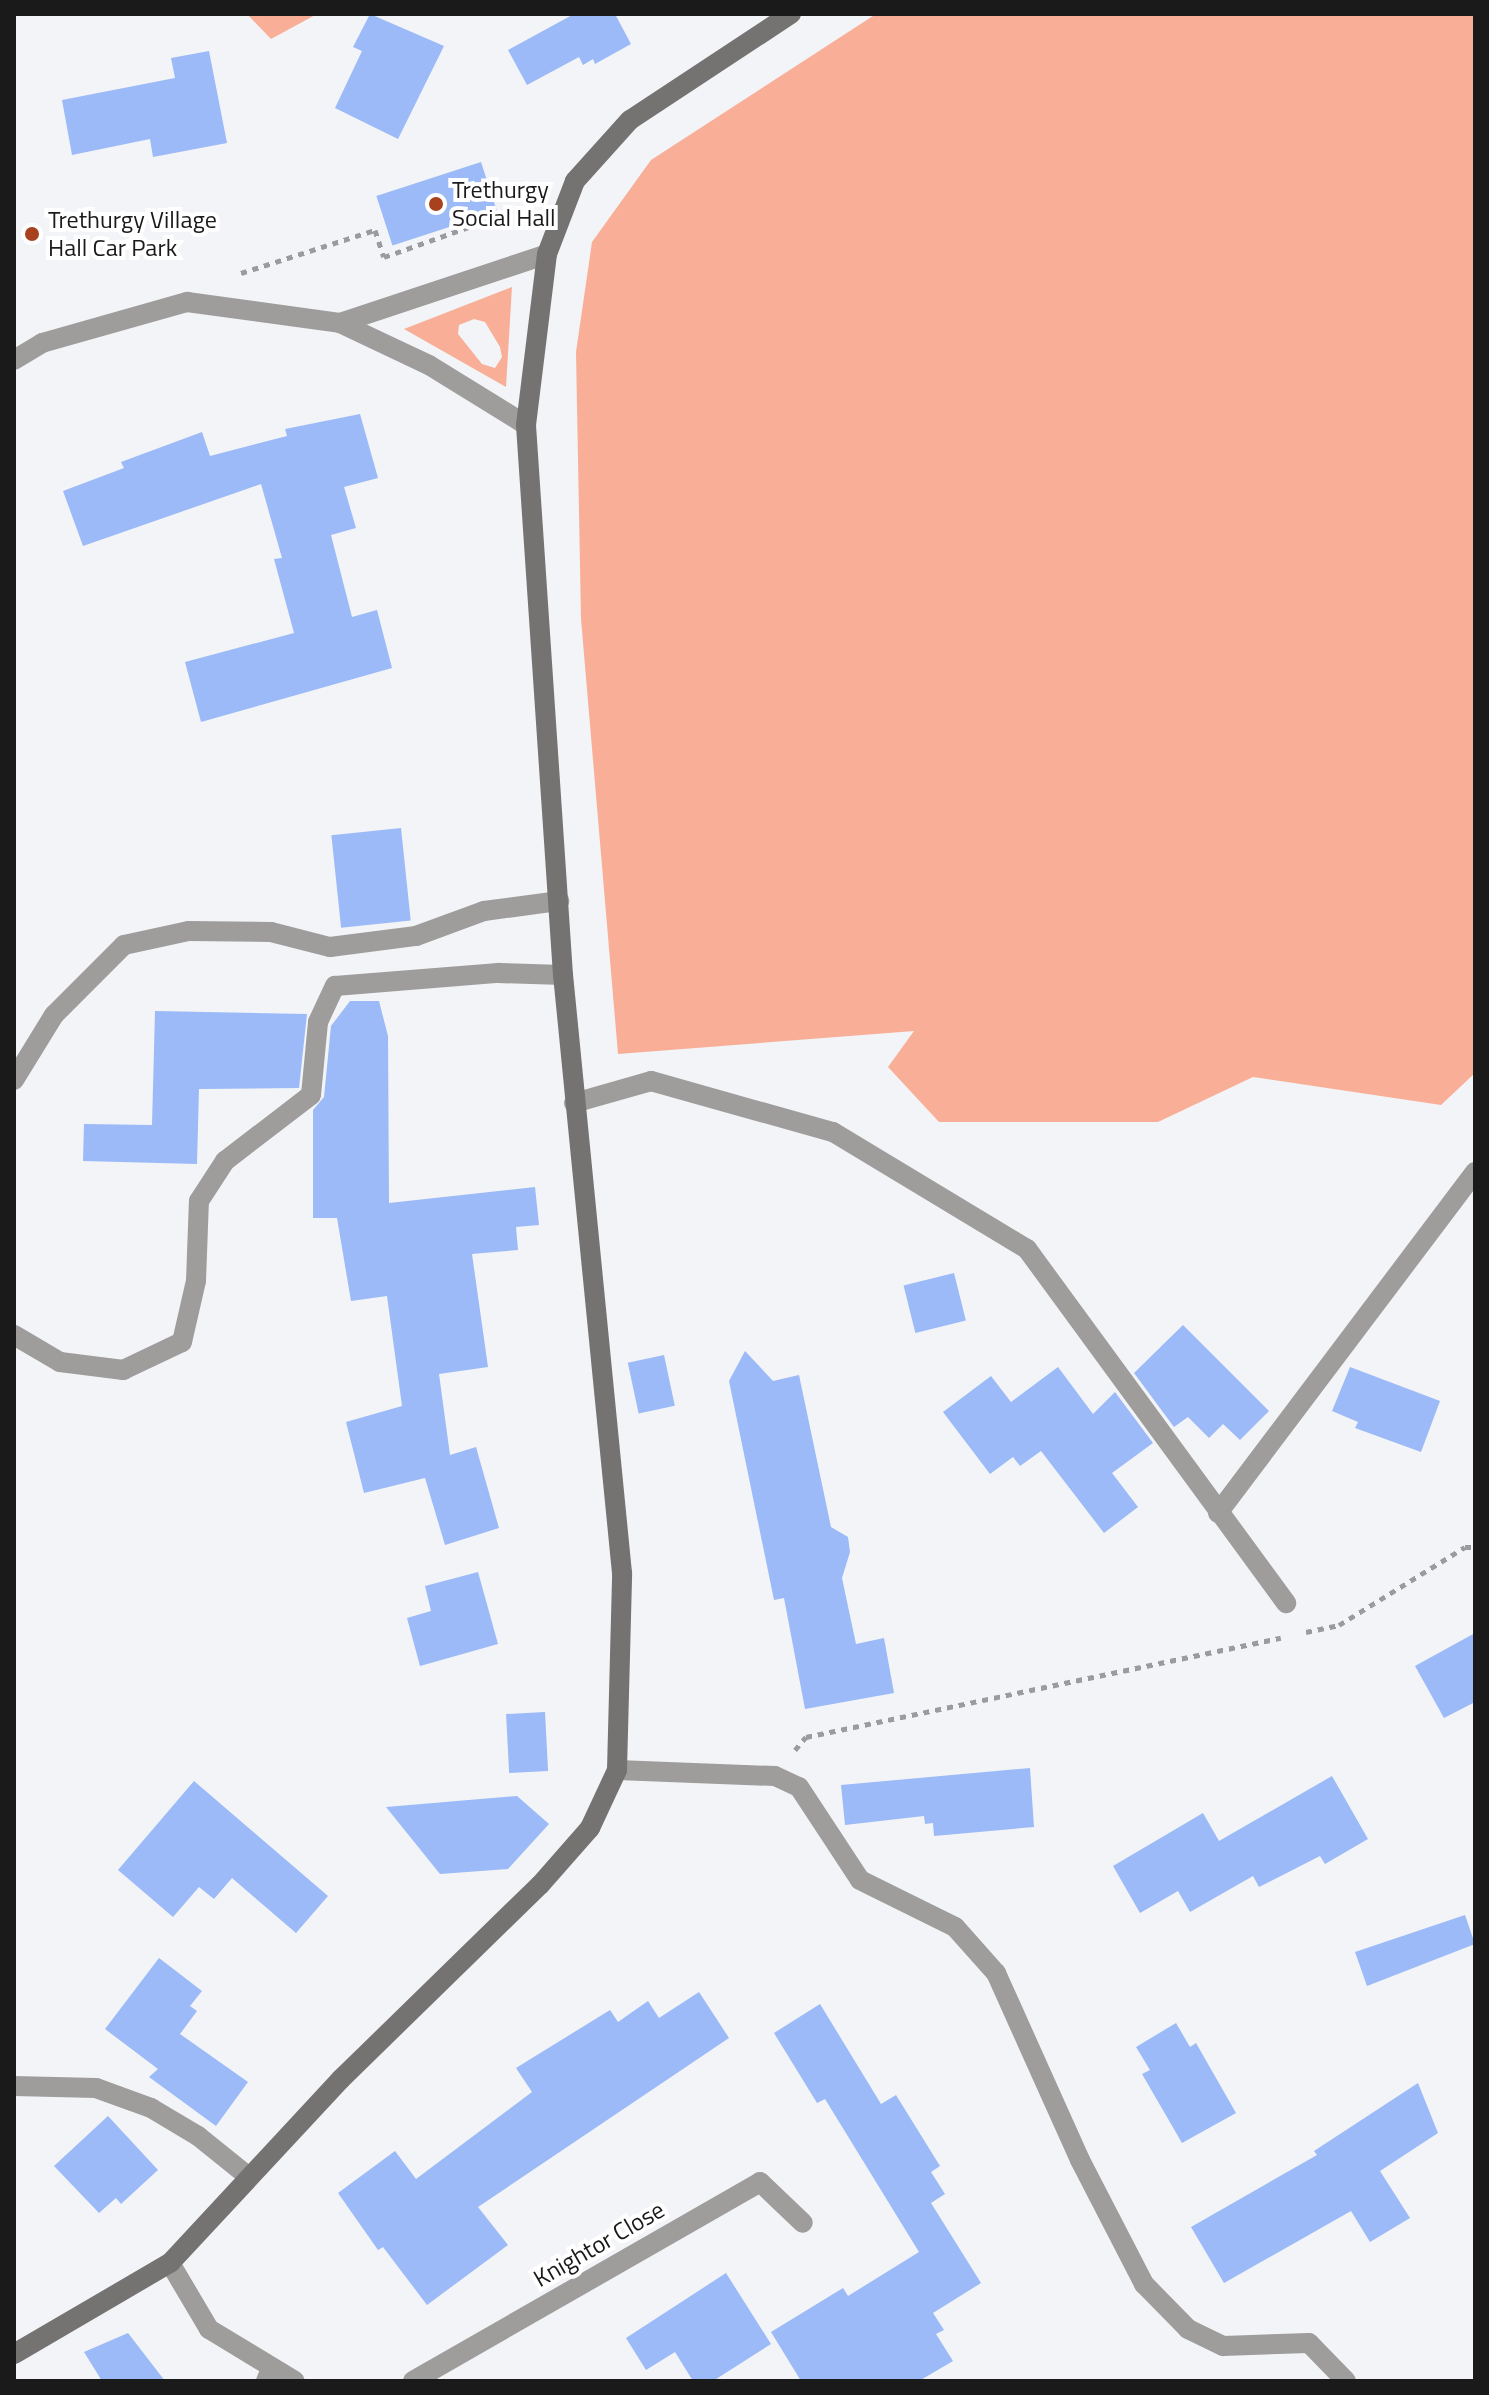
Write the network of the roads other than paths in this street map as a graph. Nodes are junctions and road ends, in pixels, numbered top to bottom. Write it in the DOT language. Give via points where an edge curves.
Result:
graph roads {
  1 [pos="791,14"];
  2 [pos="547,254"];
  3 [pos="340,323"];
  4 [pos="14,360"];
  5 [pos="526,425"];
  6 [pos="559,901"];
  7 [pos="563,975"];
  8 [pos="14,1080"];
  9 [pos="574,1103"];
  10 [pos="1475,1172"];
  11 [pos="14,1335"];
  12 [pos="1218,1513"];
  13 [pos="1286,1603"];
  14 [pos="617,1770"];
  15 [pos="14,2086"];
  16 [pos="249,2177"];
  17 [pos="803,2223"];
  18 [pos="170,2263"];
  19 [pos="14,2354"];
  20 [pos="268,2375"];
  21 [pos="295,2381"];
  22 [pos="413,2381"];
  23 [pos="1346,2381"];
  1 -- 2 [label="street" via="630,120 575,181"];
  2 -- 3 [label="street"];
  2 -- 5 [label="street"];
  3 -- 4 [label="street" via="187,302 42,343"];
  3 -- 5 [label="street" via="429,365"];
  5 -- 6 [label="street"];
  6 -- 7 [label="street"];
  6 -- 8 [label="street" via="484,911 416,936 330,947 271,932 189,931 124,945 54,1015"];
  7 -- 9 [label="street"];
  7 -- 11 [label="street" via="498,973 335,986 318,1022 311,1095 225,1161 199,1201 196,1281 182,1342 123,1370 60,1362"];
  9 -- 12 [label="street" via="651,1081 833,1132 1027,1249"];
  9 -- 14 [label="street" via="622,1573"];
  10 -- 12 [label="street"];
  12 -- 13 [label="street"];
  14 -- 16 [label="street" via="590,1828 540,1885 341,2079"];
  14 -- 23 [label="street" via="775,1776 799,1787 860,1880 955,1927 996,1973 1144,2284 1199,2335 1223,2346 1309,2343"];
  15 -- 16 [label="street" via="96,2088 151,2108 198,2136"];
  16 -- 18 [label="street"];
  17 -- 22 [label="street, Knightor Close" via="760,2182"];
  18 -- 19 [label="street"];
  18 -- 20 [label="street" via="209,2329"];
  20 -- 21 [label="street"];
}
